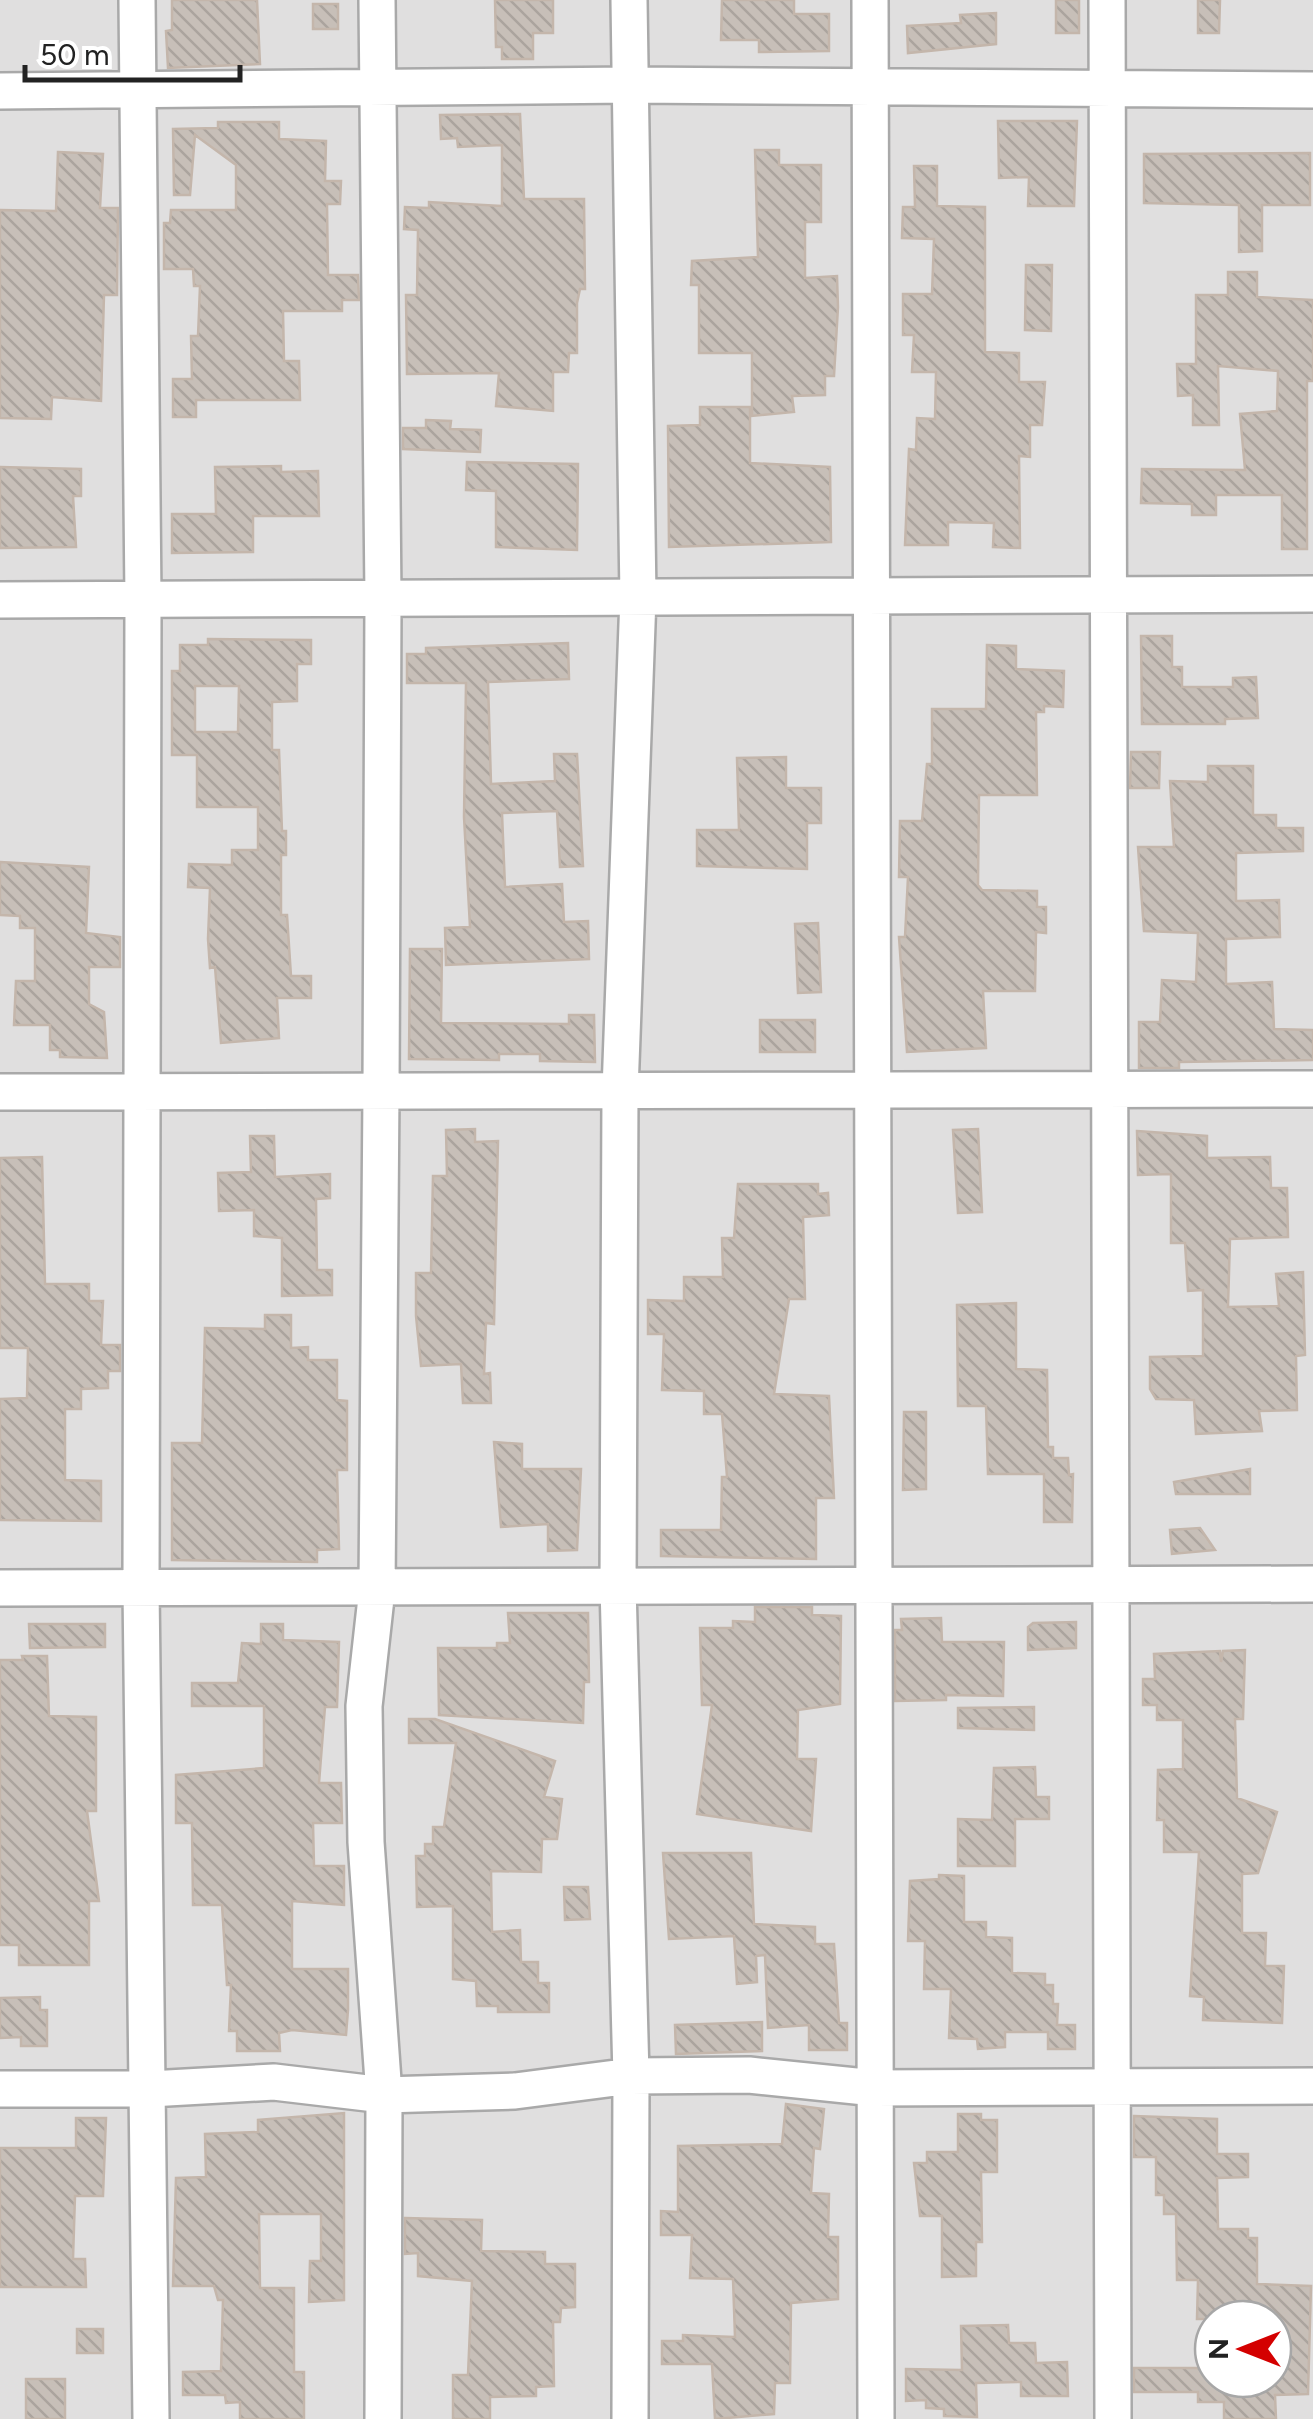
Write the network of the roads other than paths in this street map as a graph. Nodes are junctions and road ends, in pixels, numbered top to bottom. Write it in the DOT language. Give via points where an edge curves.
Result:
graph roads {
  1 [pos="138,0"];
  2 [pos="376,0"];
  3 [pos="629,0"];
  4 [pos="870,0"];
  5 [pos="1107,0"];
  6 [pos="630,86"];
  7 [pos="870,90"];
  8 [pos="1107,90"];
  9 [pos="1313,90"];
  10 [pos="0,91"];
  11 [pos="136,91"];
  12 [pos="376,91"];
  13 [pos="1313,594"];
  14 [pos="1109,595"];
  15 [pos="872,596"];
  16 [pos="638,597"];
  17 [pos="383,598"];
  18 [pos="143,599"];
  19 [pos="0,600"];
  20 [pos="1313,1089"];
  21 [pos="873,1090"];
  22 [pos="1110,1090"];
  23 [pos="620,1091"];
  24 [pos="0,1092"];
  25 [pos="140,1092"];
  26 [pos="381,1092"];
  27 [pos="1111,1584"];
  28 [pos="1313,1584"];
  29 [pos="874,1585"];
  30 [pos="618,1586"];
  31 [pos="0,1588"];
  32 [pos="141,1588"];
  33 [pos="377,1590"];
  34 [pos="631,2076"];
  35 [pos="1313,2086"];
  36 [pos="875,2088"];
  37 [pos="1112,2088"];
  38 [pos="0,2089"];
  39 [pos="150,2089"];
  40 [pos="384,2095"];
  41 [pos="151,2419"];
  42 [pos="382,2419"];
  43 [pos="630,2419"];
  44 [pos="876,2419"];
  45 [pos="1113,2419"];
  1 -- 11 [label="street"];
  2 -- 12 [label="street"];
  3 -- 6 [label="street"];
  4 -- 7 [label="street"];
  5 -- 8 [label="street"];
  6 -- 7 [label="street"];
  6 -- 12 [label="street"];
  6 -- 16 [label="street"];
  7 -- 8 [label="street"];
  7 -- 15 [label="street"];
  8 -- 9 [label="street"];
  8 -- 14 [label="street"];
  10 -- 11 [label="street"];
  11 -- 12 [label="street"];
  11 -- 18 [label="street"];
  12 -- 17 [label="street"];
  13 -- 14 [label="street"];
  14 -- 15 [label="street"];
  14 -- 22 [label="street"];
  15 -- 16 [label="street"];
  15 -- 21 [label="street"];
  16 -- 17 [label="street"];
  16 -- 23 [label="street"];
  17 -- 18 [label="street"];
  17 -- 26 [label="street"];
  18 -- 19 [label="street"];
  18 -- 25 [label="street"];
  20 -- 22 [label="street"];
  21 -- 22 [label="street"];
  21 -- 23 [label="street"];
  21 -- 29 [label="street"];
  22 -- 27 [label="street"];
  23 -- 26 [label="street"];
  23 -- 30 [label="street"];
  24 -- 25 [label="street"];
  25 -- 26 [label="street"];
  25 -- 32 [label="street"];
  26 -- 33 [label="street"];
  27 -- 28 [label="street"];
  27 -- 29 [label="street"];
  27 -- 37 [label="street"];
  29 -- 30 [label="street"];
  29 -- 36 [label="street"];
  30 -- 33 [label="street"];
  30 -- 34 [label="street"];
  31 -- 32 [label="street"];
  32 -- 33 [label="street"];
  32 -- 39 [label="street"];
  33 -- 40 [label="street" via="364,1725"];
  34 -- 36 [label="street" via="749,2075"];
  34 -- 40 [label="street" via="515,2090"];
  34 -- 43 [label="street"];
  35 -- 37 [label="street"];
  36 -- 37 [label="street"];
  36 -- 44 [label="street"];
  37 -- 45 [label="street"];
  38 -- 39 [label="street"];
  39 -- 40 [label="street" via="274,2082"];
  39 -- 41 [label="street"];
  40 -- 42 [label="street"];
}
